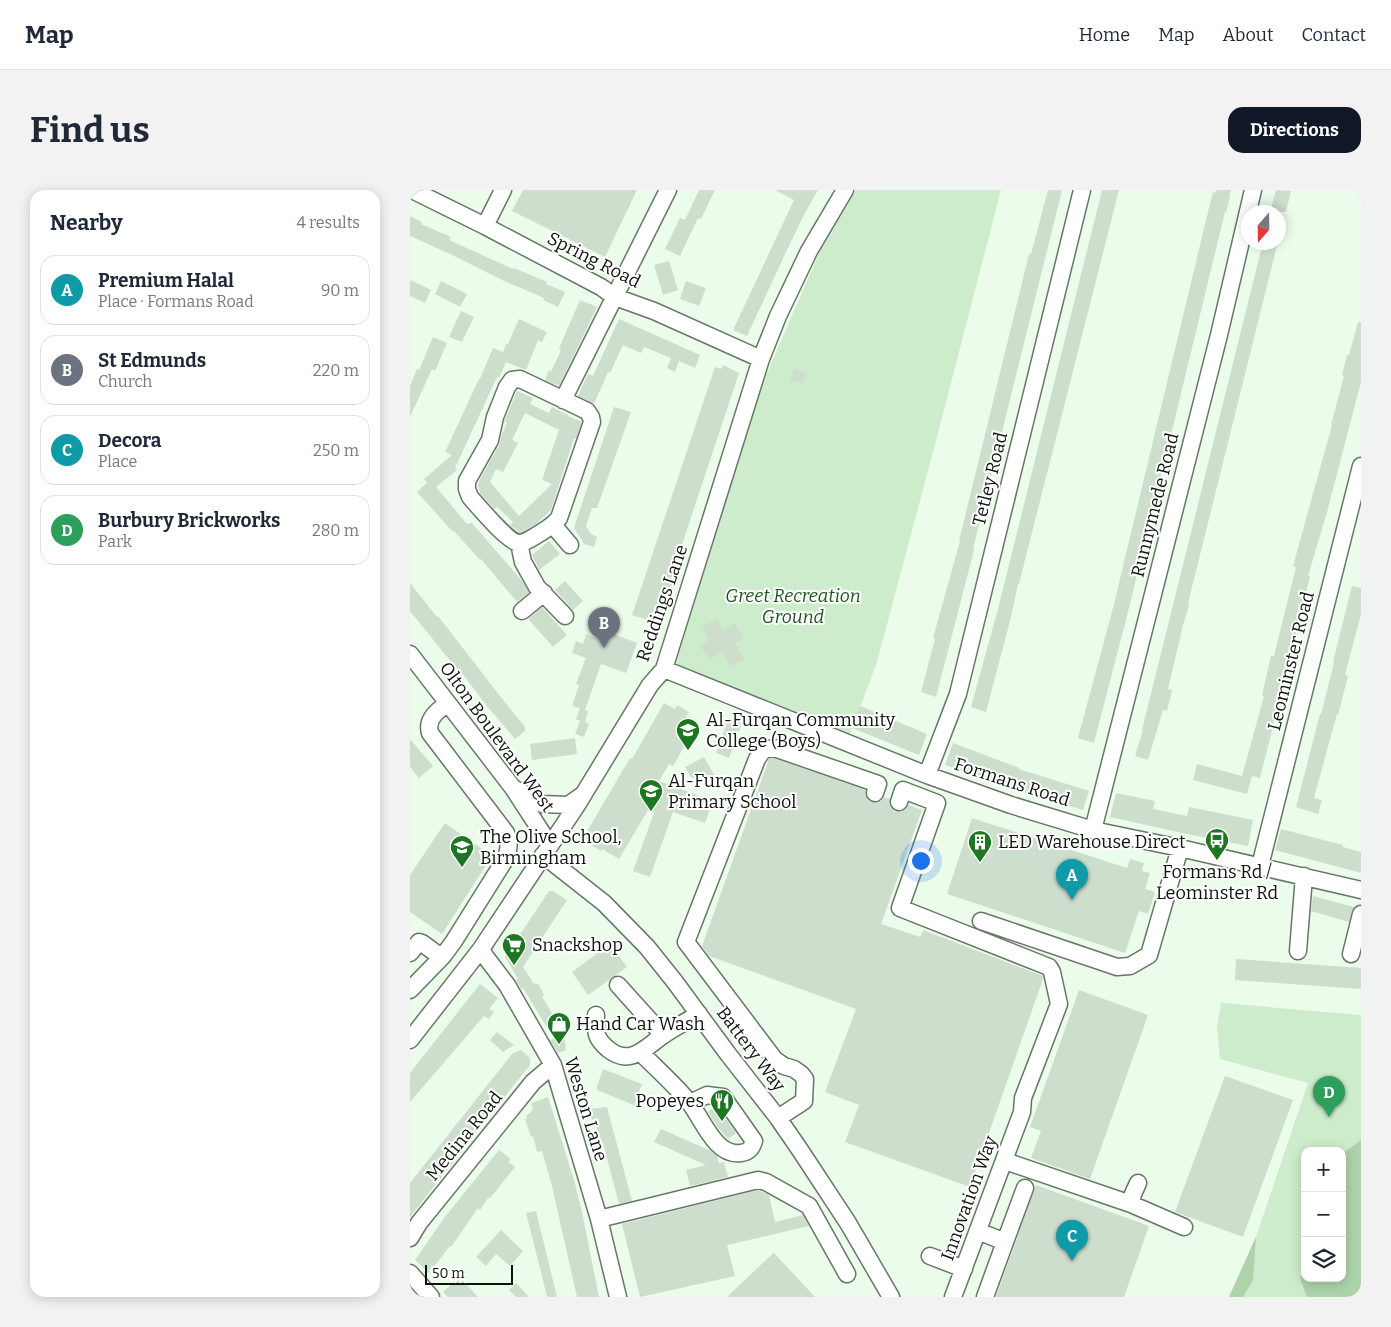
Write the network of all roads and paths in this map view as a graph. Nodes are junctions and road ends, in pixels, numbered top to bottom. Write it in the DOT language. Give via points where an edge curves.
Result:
graph roads {
  1 [pos="412,190"];
  2 [pos="503,190"];
  3 [pos="668,190"];
  4 [pos="844,190"];
  5 [pos="1082,190"];
  6 [pos="1253,190"];
  7 [pos="485,226"];
  8 [pos="615,296"];
  9 [pos="761,360"];
  10 [pos="563,400"];
  11 [pos="1361,466"];
  12 [pos="553,525"];
  13 [pos="519,543"];
  14 [pos="570,545"];
  15 [pos="544,593"];
  16 [pos="522,611"];
  17 [pos="565,616"];
  18 [pos="410,654"];
  19 [pos="664,670"];
  20 [pos="448,704"];
  21 [pos="927,775"];
  22 [pos="513,788"];
  23 [pos="875,793"];
  24 [pos="582,795"];
  25 [pos="899,802"];
  26 [pos="1093,830"];
  27 [pos="1180,848"];
  28 [pos="546,850"];
  29 [pos="1260,866"];
  30 [pos="1304,876"];
  31 [pos="1361,890"];
  32 [pos="1361,914"];
  33 [pos="981,921"];
  34 [pos="481,949"];
  35 [pos="1298,951"];
  36 [pos="410,953"];
  37 [pos="1351,954"];
  38 [pos="441,957"];
  39 [pos="618,986"];
  40 [pos="410,990"];
  41 [pos="699,1014"];
  42 [pos="596,1015"];
  43 [pos="412,1035"];
  44 [pos="663,1035"];
  45 [pos="641,1053"];
  46 [pos="553,1065"];
  47 [pos="690,1103"];
  48 [pos="778,1118"];
  49 [pos="1005,1161"];
  50 [pos="1138,1182"];
  51 [pos="1025,1188"];
  52 [pos="1131,1204"];
  53 [pos="599,1219"];
  54 [pos="1184,1227"];
  55 [pos="978,1231"];
  56 [pos="410,1238"];
  57 [pos="1005,1242"];
  58 [pos="930,1256"];
  59 [pos="964,1268"];
  60 [pos="410,1274"];
  61 [pos="847,1274"];
  62 [pos="431,1297"];
  63 [pos="618,1297"];
  64 [pos="891,1297"];
  65 [pos="953,1297"];
  66 [pos="985,1297"];
  1 -- 7 [label="street, Spring Road"];
  2 -- 7 [label="street"];
  3 -- 8 [label="street"];
  4 -- 9 [label="street, Reddings Lane" via="809,251"];
  5 -- 21 [label="street, Tetley Road" via="958,694"];
  6 -- 26 [label="street, Runnymede Road"];
  7 -- 8 [label="street, Spring Road"];
  8 -- 9 [label="street, Spring Road"];
  8 -- 10 [label="street"];
  9 -- 19 [label="street, Reddings Lane"];
  10 -- 12 [label="street" via="587,411 592,422 559,518"];
  10 -- 13 [label="street" via="520,379 512,380 495,417 490,440 468,481 470,497 504,534"];
  11 -- 29 [label="street, Leominster Road"];
  12 -- 13 [label="street"];
  12 -- 14 [label="street"];
  13 -- 15 [label="street" via="523,562"];
  15 -- 16 [label="street"];
  15 -- 17 [label="street"];
  18 -- 20 [label="street, Olton Boulevard West"];
  19 -- 21 [label="street, Formans Road"];
  19 -- 24 [label="street, Reddings Lane" via="650,685"];
  20 -- 22 [label="street, Olton Boulevard West"];
  20 -- 38 [label="street" via="432,717 430,733 506,833 509,849 475,908"];
  21 -- 26 [label="street, Formans Road"];
  22 -- 24 [label="street" via="542,804 568,806"];
  22 -- 28 [label="street, Olton Boulevard West"];
  23 -- 48 [label="street" via="878,784 774,748 763,750 757,758 686,942 775,1060 794,1069 805,1079 804,1101"];
  24 -- 28 [label="street, Reddings Lane"];
  25 -- 49 [label="street, Innovation Way" via="903,790 937,803 900,908 1049,967 1052,972 1059,1004 1023,1098 1022,1112"];
  26 -- 27 [label="street, Formans Road"];
  27 -- 29 [label="street, Formans Road"];
  27 -- 33 [label="street" via="1149,955 1130,966 1117,966"];
  28 -- 34 [label="street, Reddings Lane"];
  28 -- 41 [label="street, Battery Way" via="647,947"];
  29 -- 30 [label="street, Formans Road"];
  30 -- 31 [label="street, Formans Road"];
  30 -- 35 [label="street"];
  32 -- 37 [label="street"];
  34 -- 43 [label="street, Reddings Lane"];
  34 -- 46 [label="street, Weston Lane" via="507,984"];
  36 -- 38 [label="street" via="419,942"];
  38 -- 40 [label="street"];
  39 -- 44 [label="street"];
  41 -- 44 [label="street"];
  41 -- 48 [label="street, Battery Way"];
  42 -- 45 [label="street" via="596,1034 614,1054 623,1057"];
  44 -- 45 [label="street"];
  45 -- 47 [label="street"];
  46 -- 53 [label="street, Weston Lane"];
  46 -- 56 [label="street, Medina Road" via="533,1082"];
  48 -- 64 [label="street, Battery Way" via="848,1223"];
  49 -- 52 [label="street"];
  49 -- 55 [label="street, Innovation Way"];
  50 -- 52 [label="street"];
  51 -- 57 [label="street"];
  52 -- 54 [label="street"];
  53 -- 61 [label="street" via="758,1180 809,1206"];
  53 -- 63 [label="street, Weston Lane"];
  55 -- 57 [label="street"];
  55 -- 59 [label="street, Innovation Way"];
  57 -- 66 [label="street"];
  58 -- 59 [label="street"];
  59 -- 65 [label="street, Innovation Way"];
  60 -- 62 [label="street"];
}
